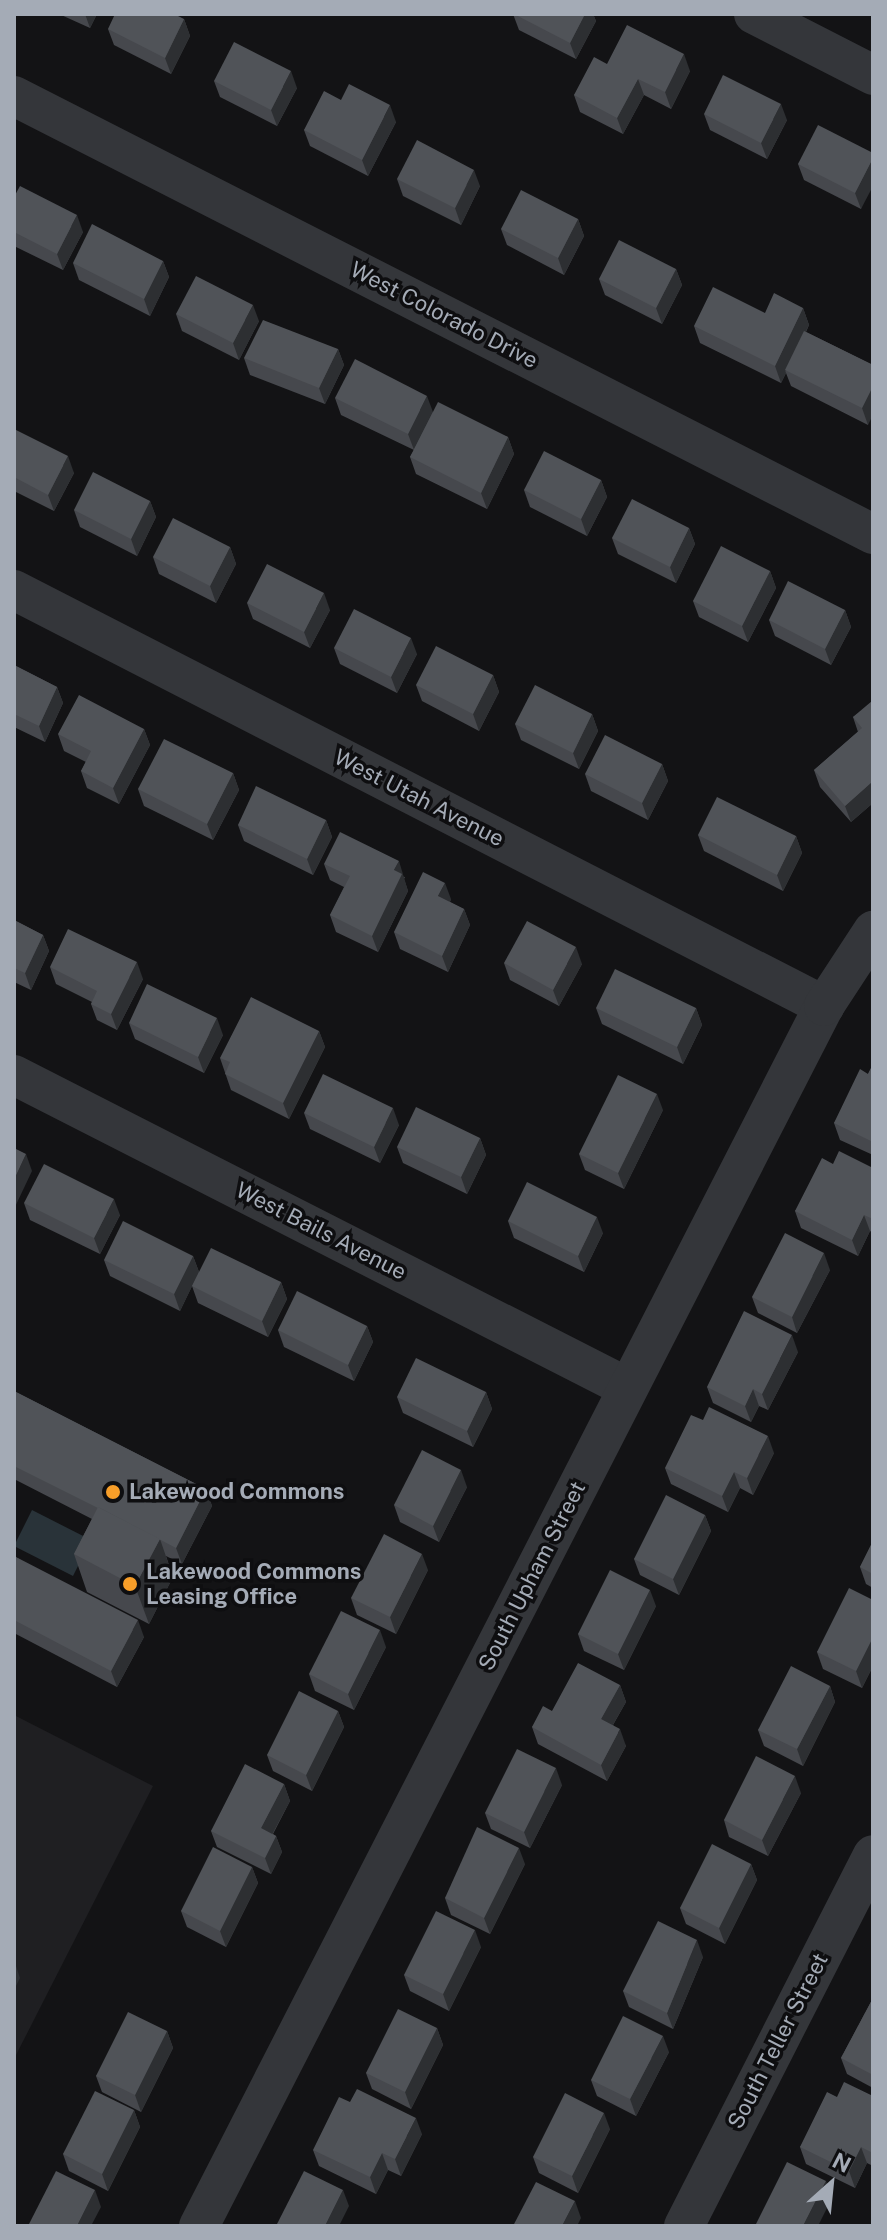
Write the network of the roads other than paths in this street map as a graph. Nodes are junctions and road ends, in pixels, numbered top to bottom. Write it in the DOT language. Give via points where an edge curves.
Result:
graph roads {
  1 [pos="754,14"];
  2 [pos="873,75"];
  3 [pos="14,96"];
  4 [pos="873,534"];
  5 [pos="14,590"];
  6 [pos="873,931"];
  7 [pos="824,1006"];
  8 [pos="14,1075"];
  9 [pos="628,1388"];
  10 [pos="873,1855"];
  11 [pos="199,2226"];
  12 [pos="684,2226"];
  1 -- 2 [label="street"];
  3 -- 4 [label="street, West Colorado Drive"];
  5 -- 7 [label="street, West Utah Avenue"];
  6 -- 7 [label="street, South Upham Street"];
  7 -- 9 [label="street, South Upham Street"];
  8 -- 9 [label="street, West Bails Avenue"];
  9 -- 11 [label="street, South Upham Street"];
  10 -- 12 [label="street, South Teller Street"];
}
